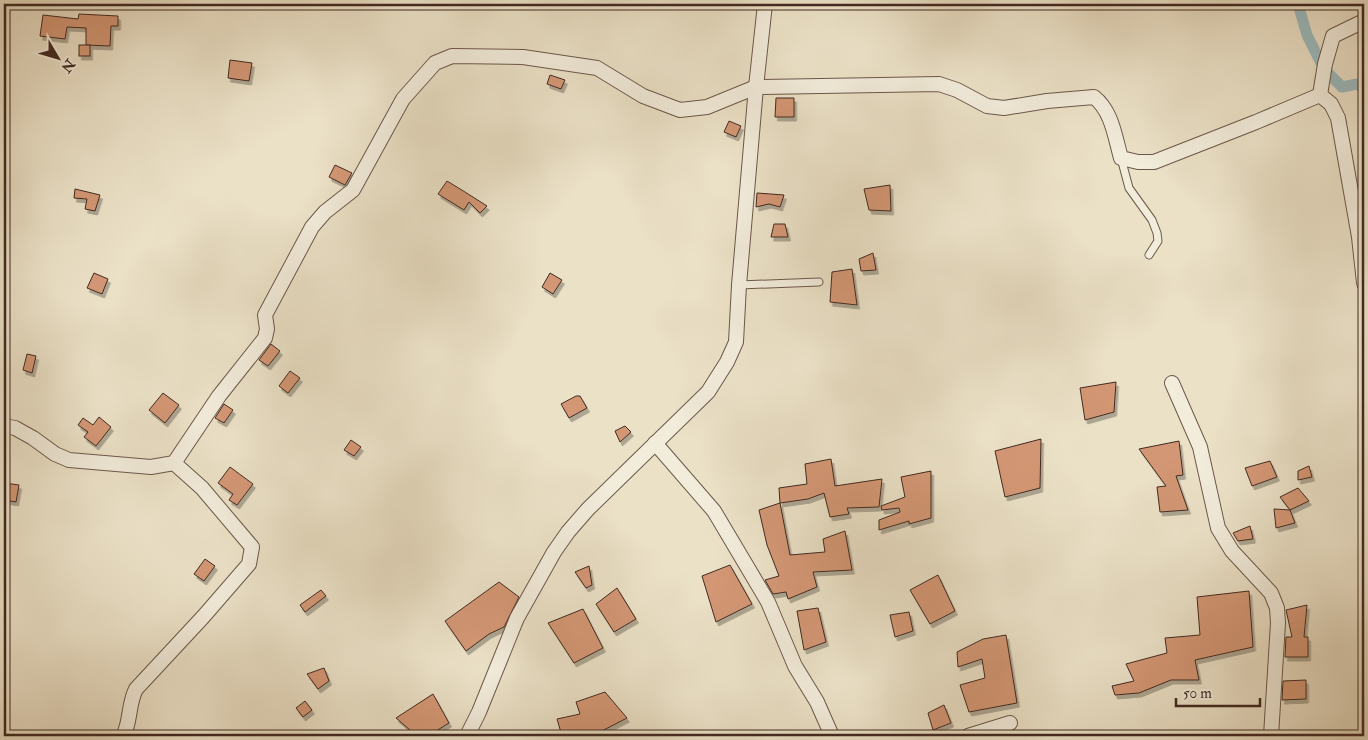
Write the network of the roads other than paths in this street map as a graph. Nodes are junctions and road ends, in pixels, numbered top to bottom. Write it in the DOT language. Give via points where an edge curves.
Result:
graph roads {
  1 [pos="763,4"];
  2 [pos="1364,21"];
  3 [pos="756,87"];
  4 [pos="1320,95"];
  5 [pos="1121,158"];
  6 [pos="1149,255"];
  7 [pos="819,282"];
  8 [pos="1364,283"];
  9 [pos="739,285"];
  10 [pos="1172,383"];
  11 [pos="4,426"];
  12 [pos="655,443"];
  13 [pos="174,463"];
  14 [pos="1010,723"];
  15 [pos="123,736"];
  16 [pos="467,736"];
  17 [pos="832,736"];
  18 [pos="968,736"];
  19 [pos="1271,736"];
  1 -- 3 [label="street"];
  2 -- 4 [label="street" via="1334,36 1324,64"];
  3 -- 5 [label="street" via="939,84 987,106 1004,108 1094,96 1108,113"];
  3 -- 9 [label="street"];
  3 -- 13 [label="street" via="707,107 680,110 642,96 596,68 514,57 452,56 435,63 403,99 353,190 312,227 265,315 265,338 219,396"];
  4 -- 5 [label="street" via="1154,162"];
  4 -- 8 [label="street" via="1331,104 1338,118"];
  5 -- 6 [label="lane" via="1129,188 1152,220 1157,233 1158,241"];
  7 -- 9 [label="lane"];
  9 -- 12 [label="street" via="736,342 727,362 708,392"];
  10 -- 19 [label="street" via="1200,447 1218,528 1232,551 1272,593 1277,608"];
  11 -- 13 [label="street" via="15,428 69,460 151,467"];
  12 -- 16 [label="street" via="588,509 554,552 518,618"];
  12 -- 17 [label="street" via="714,511 768,602"];
  13 -- 15 [label="street" via="202,488 252,547 249,564 136,688"];
  14 -- 18 [label="street"];
}
